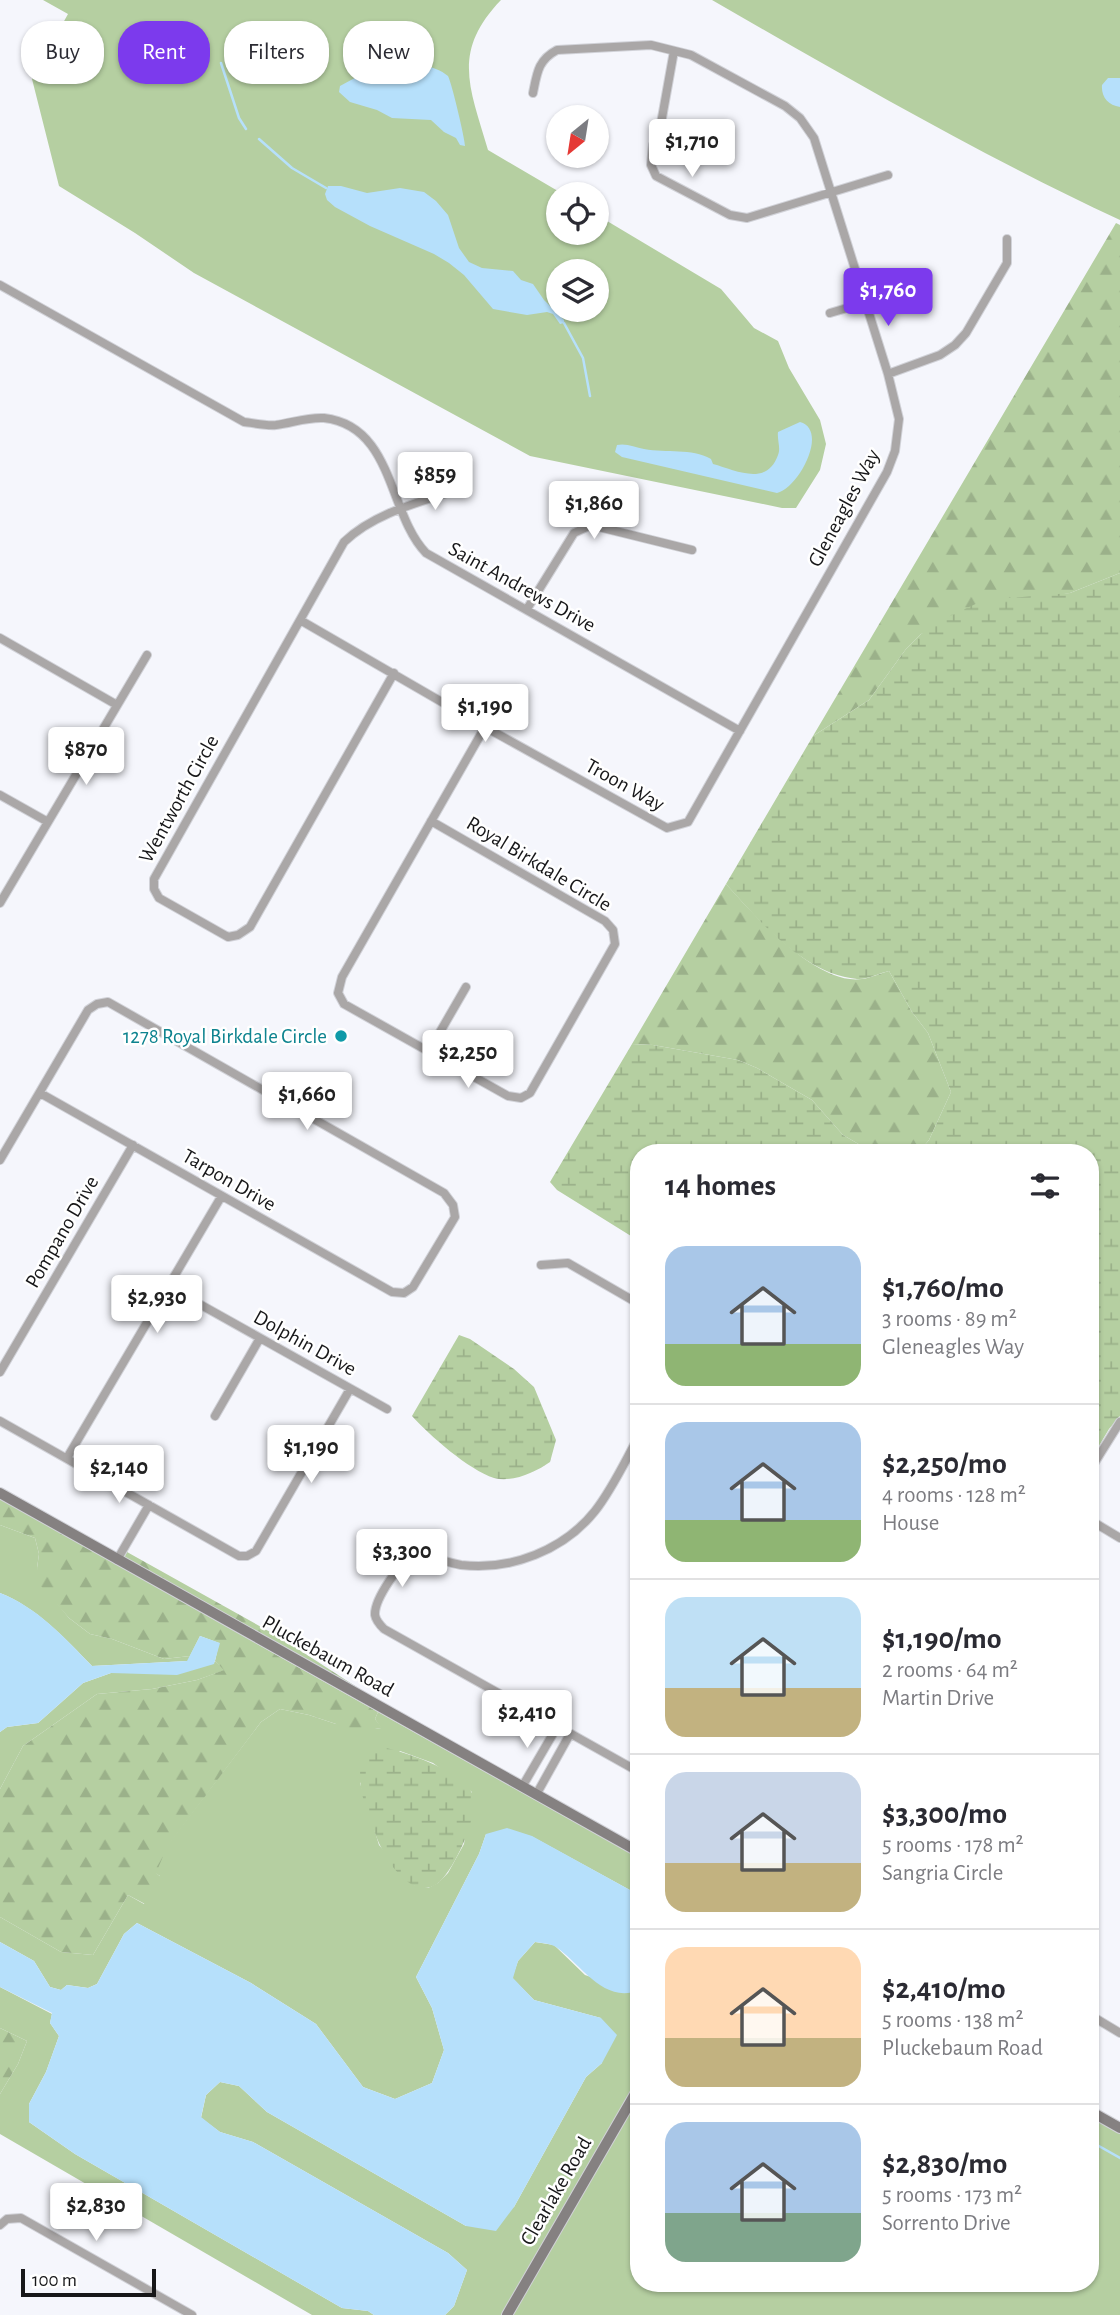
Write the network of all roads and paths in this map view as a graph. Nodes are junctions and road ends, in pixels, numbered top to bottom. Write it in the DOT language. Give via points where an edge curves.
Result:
graph roads {
  1 [pos="674,51"];
  2 [pos="533,93"];
  3 [pos="888,175"];
  4 [pos="830,192"];
  5 [pos="1007,239"];
  6 [pos="0,285"];
  7 [pos="864,303"];
  8 [pos="830,313"];
  9 [pos="888,374"];
  10 [pos="459,489"];
  11 [pos="401,508"];
  12 [pos="692,550"];
  13 [pos="527,609"];
  14 [pos="300,620"];
  15 [pos="0,638"];
  16 [pos="147,655"];
  17 [pos="394,673"];
  18 [pos="117,705"];
  19 [pos="485,727"];
  20 [pos="740,731"];
  21 [pos="0,795"];
  22 [pos="431,821"];
  23 [pos="48,822"];
  24 [pos="679,826"];
  25 [pos="0,903"];
  26 [pos="466,986"];
  27 [pos="429,1051"];
  28 [pos="40,1093"];
  29 [pos="133,1145"];
  30 [pos="0,1160"];
  31 [pos="221,1197"];
  32 [pos="541,1265"];
  33 [pos="169,1287"];
  34 [pos="630,1299"];
  35 [pos="260,1338"];
  36 [pos="0,1372"];
  37 [pos="350,1389"];
  38 [pos="387,1409"];
  39 [pos="215,1416"];
  40 [pos="0,1421"];
  41 [pos="1120,1422"];
  42 [pos="630,1451"];
  43 [pos="1099,1456"];
  44 [pos="67,1458"];
  45 [pos="0,1493"];
  46 [pos="149,1505"];
  47 [pos="1099,1525"];
  48 [pos="1120,1538"];
  49 [pos="117,1560"];
  50 [pos="557,1727"];
  51 [pos="570,1734"];
  52 [pos="630,1767"];
  53 [pos="522,1787"];
  54 [pos="536,1795"];
  55 [pos="630,1847"];
  56 [pos="1099,2020"];
  57 [pos="1120,2033"];
  58 [pos="630,2103"];
  59 [pos="1099,2116"];
  60 [pos="1120,2128"];
  61 [pos="0,2225"];
  62 [pos="192,2315"];
  63 [pos="507,2315"];
  1 -- 2 [label="street, Gleneagles Way" via="651,45 557,50 539,65"];
  1 -- 4 [label="street, Gleneagles Way" via="691,55 800,118 814,138"];
  1 -- 4 [label="street" via="653,145 651,165 656,176 730,215 747,218"];
  3 -- 4 [label="street"];
  4 -- 7 [label="street, Gleneagles Way"];
  5 -- 9 [label="street" via="1007,263 966,333 940,355"];
  6 -- 11 [label="street, Saint Andrews Drive" via="244,422 274,425 324,418 345,424 377,453"];
  7 -- 8 [label="street"];
  7 -- 9 [label="street, Gleneagles Way"];
  9 -- 20 [label="street, Gleneagles Way" via="899,419 887,472"];
  10 -- 11 [label="street, Wentworth Circle"];
  11 -- 13 [label="street, Saint Andrews Drive" via="413,540 426,553"];
  11 -- 14 [label="street, Wentworth Circle" via="358,529 344,542"];
  12 -- 13 [label="street" via="591,525 582,527"];
  13 -- 20 [label="street, Saint Andrews Drive"];
  14 -- 17 [label="street, Troon Way"];
  14 -- 17 [label="street, Wentworth Circle" via="154,878 159,898 228,937 250,927"];
  15 -- 18 [label="street"];
  16 -- 18 [label="street"];
  17 -- 19 [label="street, Troon Way"];
  18 -- 23 [label="street"];
  19 -- 22 [label="street, Royal Birkdale Circle"];
  19 -- 24 [label="street, Troon Way" via="667,828"];
  20 -- 24 [label="street, Gleneagles Way" via="688,822"];
  21 -- 23 [label="street"];
  22 -- 27 [label="street, Royal Birkdale Circle" via="342,977 338,993 344,1004"];
  22 -- 27 [label="street, Royal Birkdale Circle" via="605,921 613,930 615,944 530,1093 521,1098 509,1096"];
  23 -- 25 [label="street"];
  26 -- 27 [label="street"];
  28 -- 29 [label="street, Tarpon Drive"];
  28 -- 30 [label="street"];
  28 -- 31 [label="street, Tarpon Drive" via="88,1010 108,1002 444,1193 453,1205 454,1217 413,1287 404,1293 392,1292"];
  29 -- 31 [label="street, Tarpon Drive"];
  29 -- 36 [label="street, Pompano Drive"];
  31 -- 33 [label="street"];
  32 -- 34 [label="street" via="568,1263"];
  33 -- 35 [label="street, Dolphin Drive"];
  33 -- 44 [label="street"];
  35 -- 37 [label="street, Dolphin Drive"];
  35 -- 39 [label="street"];
  37 -- 38 [label="street, Dolphin Drive"];
  37 -- 46 [label="street" via="256,1551 239,1556"];
  40 -- 44 [label="street"];
  41 -- 43 [label="street"];
  42 -- 50 [label="street" via="595,1511 552,1547 518,1561 488,1565 462,1565 414,1554 401,1563 377,1604 377,1622 384,1629"];
  44 -- 46 [label="street"];
  45 -- 49 [label="street, Pluckebaum Road"];
  46 -- 49 [label="street"];
  47 -- 48 [label="street"];
  49 -- 53 [label="street, Pluckebaum Road"];
  50 -- 51 [label="street"];
  50 -- 53 [label="street"];
  51 -- 52 [label="street"];
  51 -- 54 [label="street"];
  53 -- 54 [label="street, Pluckebaum Road"];
  54 -- 55 [label="street, Pluckebaum Road"];
  56 -- 57 [label="street"];
  58 -- 63 [label="street, Clearlake Road"];
  59 -- 60 [label="street"];
  61 -- 62 [label="street" via="7,2218 21,2218"];
}
